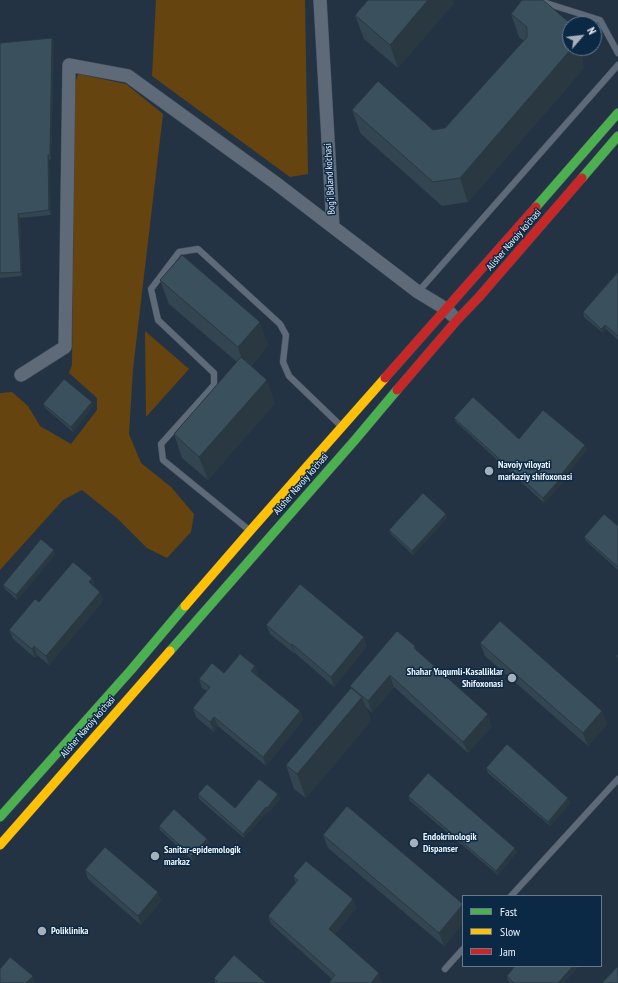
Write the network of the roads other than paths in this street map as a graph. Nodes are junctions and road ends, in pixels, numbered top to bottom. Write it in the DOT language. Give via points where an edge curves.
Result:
graph roads {
  1 [pos="320,0"];
  2 [pos="536,0"];
  3 [pos="618,53"];
  4 [pos="618,65"];
  5 [pos="618,113"];
  6 [pos="618,136"];
  7 [pos="333,227"];
  8 [pos="418,292"];
  9 [pos="446,309"];
  10 [pos="457,320"];
  11 [pos="21,376"];
  12 [pos="348,433"];
  13 [pos="258,536"];
  14 [pos="618,779"];
  15 [pos="0,817"];
  16 [pos="0,845"];
  17 [pos="512,895"];
  18 [pos="462,950"];
  19 [pos="445,969"];
  1 -- 7 [label="street, Bog'i Baland ko'chasi"];
  2 -- 3 [label="lane" via="600,20"];
  4 -- 8 [label="lane"];
  5 -- 9 [label="main road, Alisher Navoiy ko'chasi"];
  6 -- 10 [label="main road, Alisher Navoiy ko'chasi" via="479,298"];
  7 -- 8 [label="street, Bog'i Baland ko'chasi"];
  7 -- 11 [label="street" via="128,76 69,65 65,347"];
  8 -- 9 [label="street, Bog'i Baland ko'chasi"];
  9 -- 10 [label="street, Bog'i Baland ko'chasi"];
  9 -- 12 [label="main road, Alisher Navoiy ko'chasi"];
  10 -- 12 [label="main road, Alisher Navoiy ko'chasi"];
  12 -- 13 [label="main road, Alisher Navoiy ko'chasi"];
  12 -- 13 [label="main road, Alisher Navoiy ko'chasi"];
  12 -- 13 [label="lane" via="289,376 283,362 286,335 280,324 198,249 179,252 151,289 158,320 214,372 214,385 161,444 163,460"];
  13 -- 15 [label="main road, Alisher Navoiy ko'chasi" via="131,670"];
  13 -- 16 [label="main road, Alisher Navoiy ko'chasi"];
  14 -- 17 [label="lane"];
  18 -- 19 [label="lane"];
}
